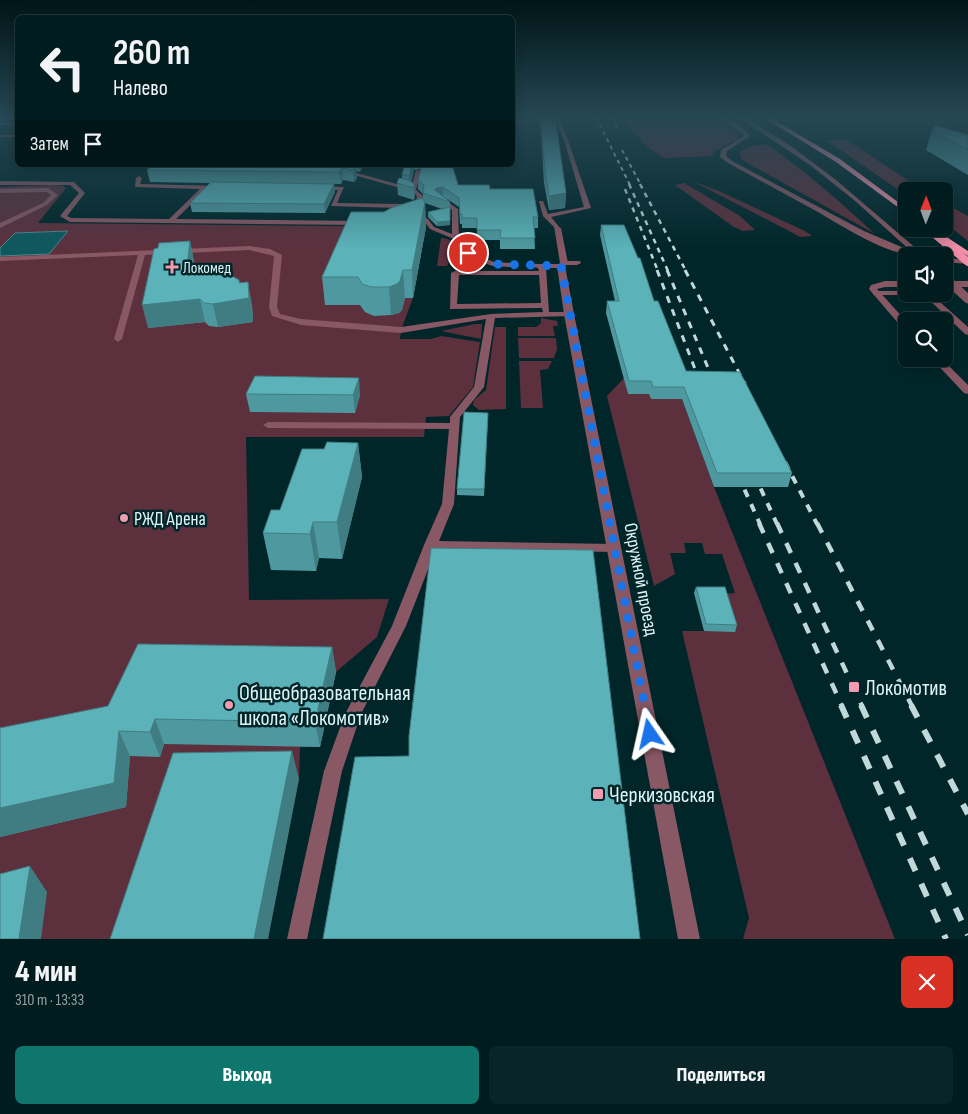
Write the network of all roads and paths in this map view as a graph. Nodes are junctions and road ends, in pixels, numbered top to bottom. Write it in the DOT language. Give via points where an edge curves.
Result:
graph roads {
  1 [pos="573,161"];
  2 [pos="728,161"];
  3 [pos="808,161"];
  4 [pos="839,161"];
  5 [pos="418,171"];
  6 [pos="356,175"];
  7 [pos="139,178"];
  8 [pos="0,183"];
  9 [pos="205,187"];
  10 [pos="224,187"];
  11 [pos="312,188"];
  12 [pos="413,190"];
  13 [pos="0,192"];
  14 [pos="440,199"];
  15 [pos="540,202"];
  16 [pos="898,205"];
  17 [pos="285,213"];
  18 [pos="416,216"];
  19 [pos="546,216"];
  20 [pos="408,218"];
  21 [pos="171,222"];
  22 [pos="279,222"];
  23 [pos="364,223"];
  24 [pos="0,226"];
  25 [pos="557,228"];
  26 [pos="456,238"];
  27 [pos="940,238"];
  28 [pos="943,238"];
  29 [pos="911,247"];
  30 [pos="898,250"];
  31 [pos="142,252"];
  32 [pos="968,254"];
  33 [pos="0,259"];
  34 [pos="953,261"];
  35 [pos="968,262"];
  36 [pos="578,263"];
  37 [pos="563,264"];
  38 [pos="543,269"];
  39 [pos="898,284"];
  40 [pos="953,284"];
  41 [pos="968,284"];
  42 [pos="953,285"];
  43 [pos="876,293"];
  44 [pos="898,293"];
  45 [pos="968,299"];
  46 [pos="936,302"];
  47 [pos="546,309"];
  48 [pos="569,314"];
  49 [pos="491,316"];
  50 [pos="898,318"];
  51 [pos="968,332"];
  52 [pos="118,339"];
  53 [pos="945,367"];
  54 [pos="968,392"];
  55 [pos="268,425"];
  56 [pos="455,426"];
  57 [pos="430,545"];
  58 [pos="614,548"];
  59 [pos="297,939"];
  60 [pos="690,939"];
  1 -- 19 [label="lane" via="588,208"];
  2 -- 30 [label="street"];
  3 -- 29 [label="street"];
  4 -- 16 [label="main road"];
  5 -- 12 [label="lane"];
  6 -- 12 [label="lane" via="379,177"];
  7 -- 9 [label="lane" via="137,186"];
  8 -- 21 [label="lane" via="72,183 82,193 63,216 70,220"];
  9 -- 10 [label="lane"];
  9 -- 21 [label="lane"];
  11 -- 18 [label="lane" via="342,188 334,205 402,206"];
  12 -- 18 [label="lane" via="420,196"];
  13 -- 24 [label="lane" via="48,190 55,195 45,204"];
  14 -- 26 [label="lane" via="455,209"];
  15 -- 19 [label="lane"];
  17 -- 22 [label="lane"];
  18 -- 20 [label="lane"];
  18 -- 26 [label="lane" via="426,220 432,228"];
  19 -- 25 [label="lane"];
  21 -- 22 [label="lane"];
  22 -- 23 [label="lane"];
  25 -- 37 [label="street, Окружной проезд"];
  26 -- 38 [label="lane" via="468,253 483,261"];
  27 -- 35 [label="main road, bridge"];
  28 -- 32 [label="main road, bridge"];
  31 -- 33 [label="lane"];
  31 -- 49 [label="lane" via="249,248 278,255 273,307 276,316 301,322 402,330"];
  31 -- 52 [label="lane"];
  34 -- 35 [label="street"];
  36 -- 37 [label="lane"];
  37 -- 38 [label="lane"];
  37 -- 48 [label="street, Окружной проезд"];
  38 -- 47 [label="lane"];
  38 -- 47 [label="lane" via="455,274 452,307"];
  39 -- 43 [label="street" via="879,284 873,289"];
  40 -- 41 [label="street"];
  42 -- 45 [label="street, bridge"];
  43 -- 44 [label="lane"];
  43 -- 50 [label="street"];
  46 -- 51 [label="lane"];
  47 -- 48 [label="lane"];
  47 -- 49 [label="lane"];
  48 -- 58 [label="street, Окружной проезд"];
  49 -- 56 [label="lane" via="479,387 455,417"];
  53 -- 54 [label="street"];
  55 -- 56 [label="lane"];
  56 -- 57 [label="lane" via="448,504"];
  57 -- 58 [label="lane"];
  57 -- 59 [label="lane" via="399,626 353,714 333,771"];
  58 -- 60 [label="street, Окружной проезд"];
}
